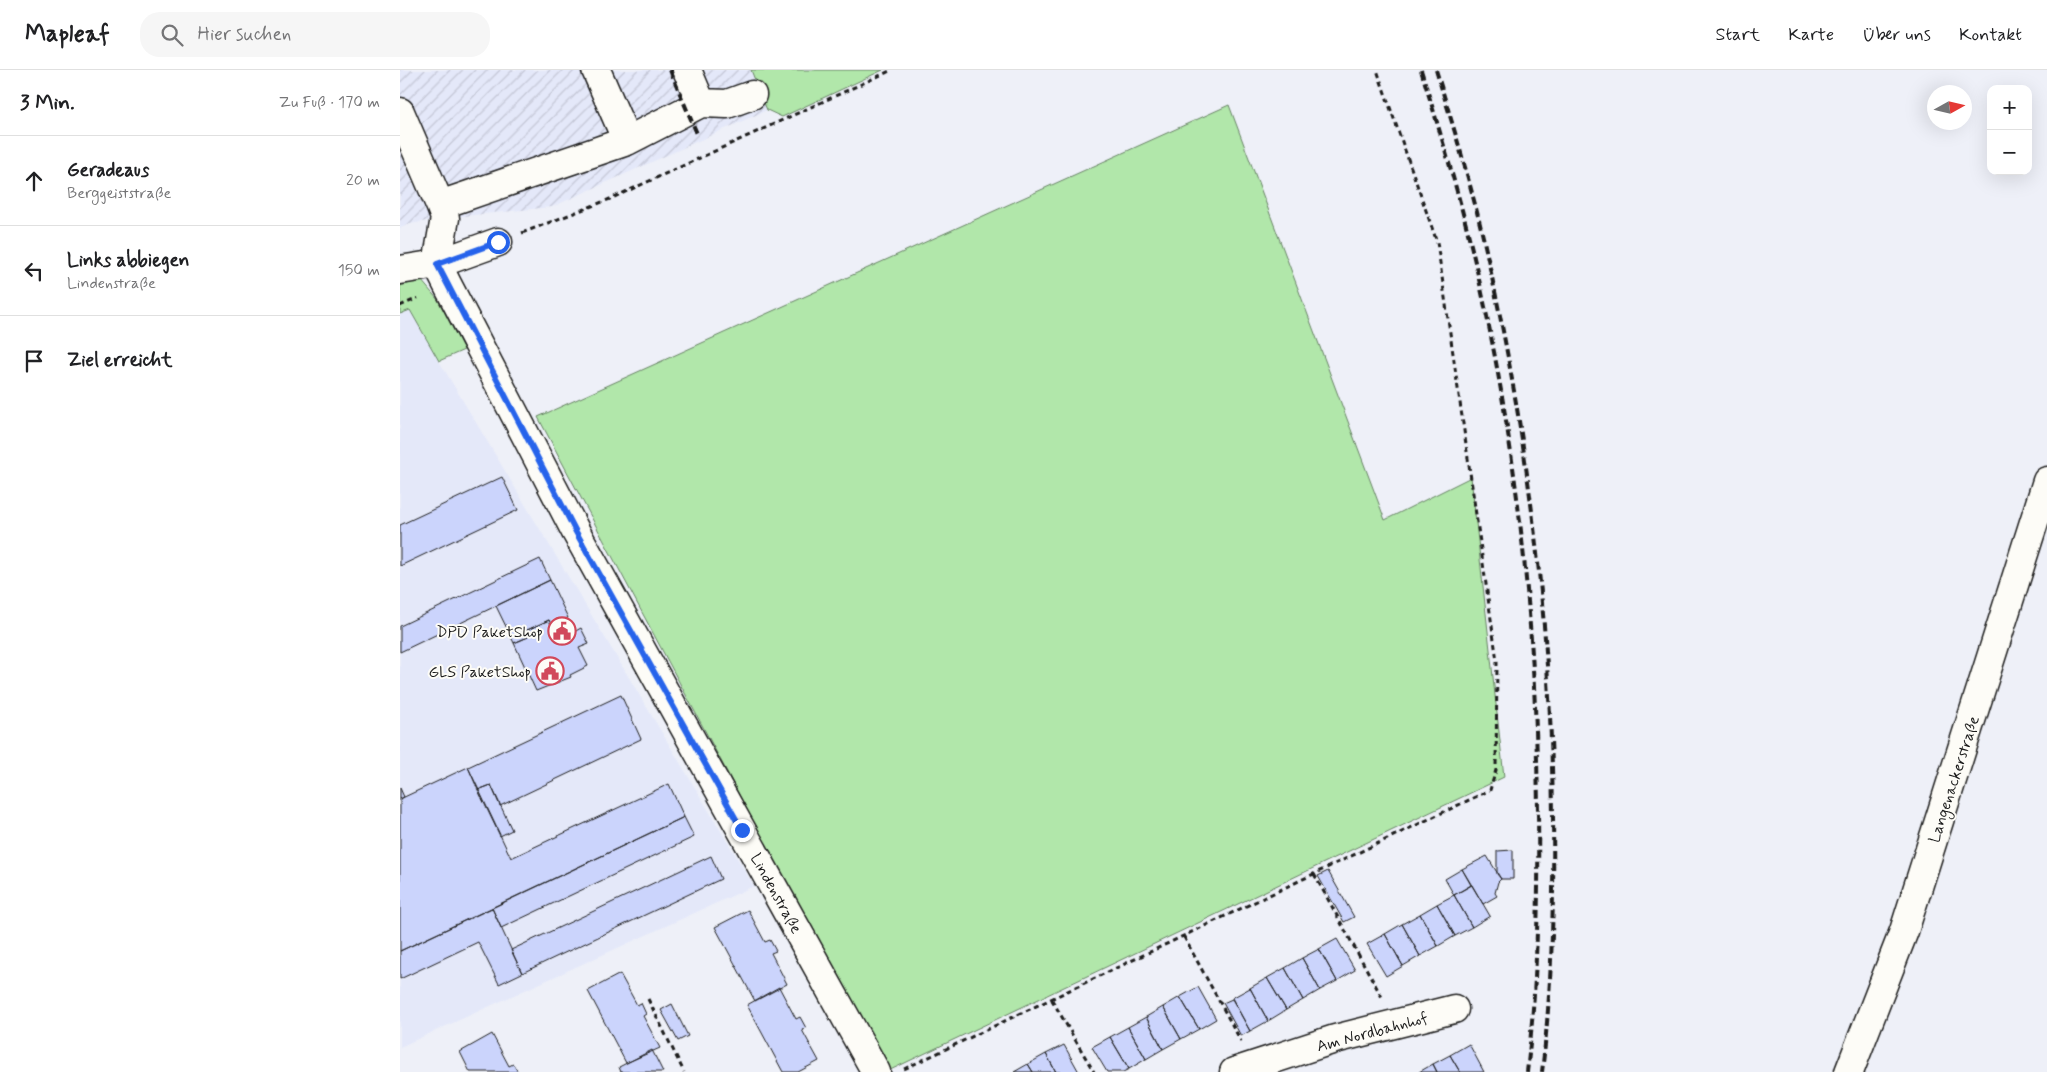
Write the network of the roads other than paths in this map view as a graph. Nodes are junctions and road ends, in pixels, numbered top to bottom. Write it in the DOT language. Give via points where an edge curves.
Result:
graph roads {
  1 [pos="596,70"];
  2 [pos="687,70"];
  3 [pos="752,95"];
  4 [pos="701,103"];
  5 [pos="400,112"];
  6 [pos="627,140"];
  7 [pos="440,205"];
  8 [pos="498,242"];
  9 [pos="437,264"];
  10 [pos="400,270"];
  11 [pos="2047,481"];
  12 [pos="1454,1009"];
  13 [pos="1244,1069"];
  14 [pos="876,1072"];
  15 [pos="1849,1072"];
  1 -- 6 [label="street"];
  2 -- 4 [label="street"];
  3 -- 4 [label="street" via="727,104"];
  4 -- 6 [label="street"];
  5 -- 7 [label="street"];
  6 -- 7 [label="street"];
  7 -- 9 [label="street" via="444,218"];
  8 -- 9 [label="street"];
  9 -- 10 [label="street"];
  9 -- 14 [label="street, Lindenstraße" via="576,532"];
  11 -- 15 [label="street, Langenackerstraße" via="1904,931"];
  12 -- 13 [label="street, Am Nordbahnhof" via="1335,1039"];
}
